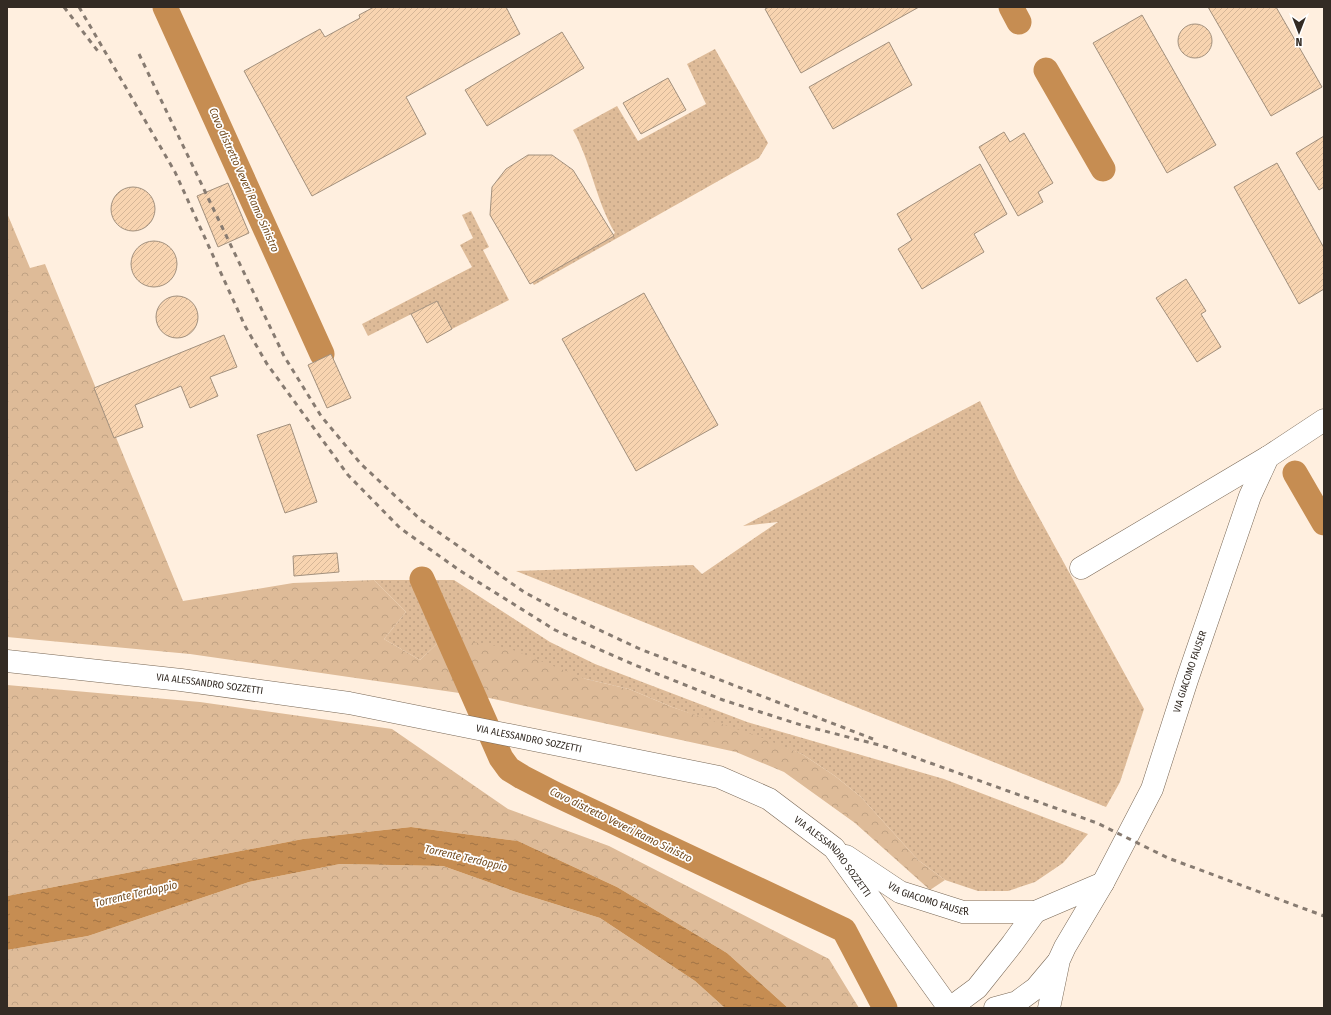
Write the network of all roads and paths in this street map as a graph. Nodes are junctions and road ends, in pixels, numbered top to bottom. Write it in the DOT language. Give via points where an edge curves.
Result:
graph roads {
  1 [pos="1324,420"];
  2 [pos="1268,457"];
  3 [pos="1081,568"];
  4 [pos="7,661"];
  5 [pos="834,848"];
  6 [pos="1103,883"];
  7 [pos="1035,912"];
  8 [pos="1059,960"];
  9 [pos="950,1008"];
  10 [pos="995,1008"];
  11 [pos="1049,1008"];
  1 -- 2 [label="street"];
  2 -- 3 [label="street"];
  2 -- 6 [label="street, VIA GIACOMO FAUSER" via="1250,496 1186,680 1152,789"];
  4 -- 5 [label="street, VIA ALESSANDRO SOZZETTI" via="181,680 341,702 719,777 769,799"];
  5 -- 7 [label="street, VIA GIACOMO FAUSER" via="900,892 963,912"];
  5 -- 9 [label="street, VIA ALESSANDRO SOZZETTI"];
  6 -- 7 [label="street, VIA GIACOMO FAUSER"];
  6 -- 8 [label="street, VIA GIACOMO FAUSER"];
  7 -- 9 [label="street" via="977,988"];
  8 -- 10 [label="street, VIA GIACOMO FAUSER" via="1036,988 1017,1002"];
  8 -- 11 [label="street, VIA GIACOMO FAUSER"];
}
